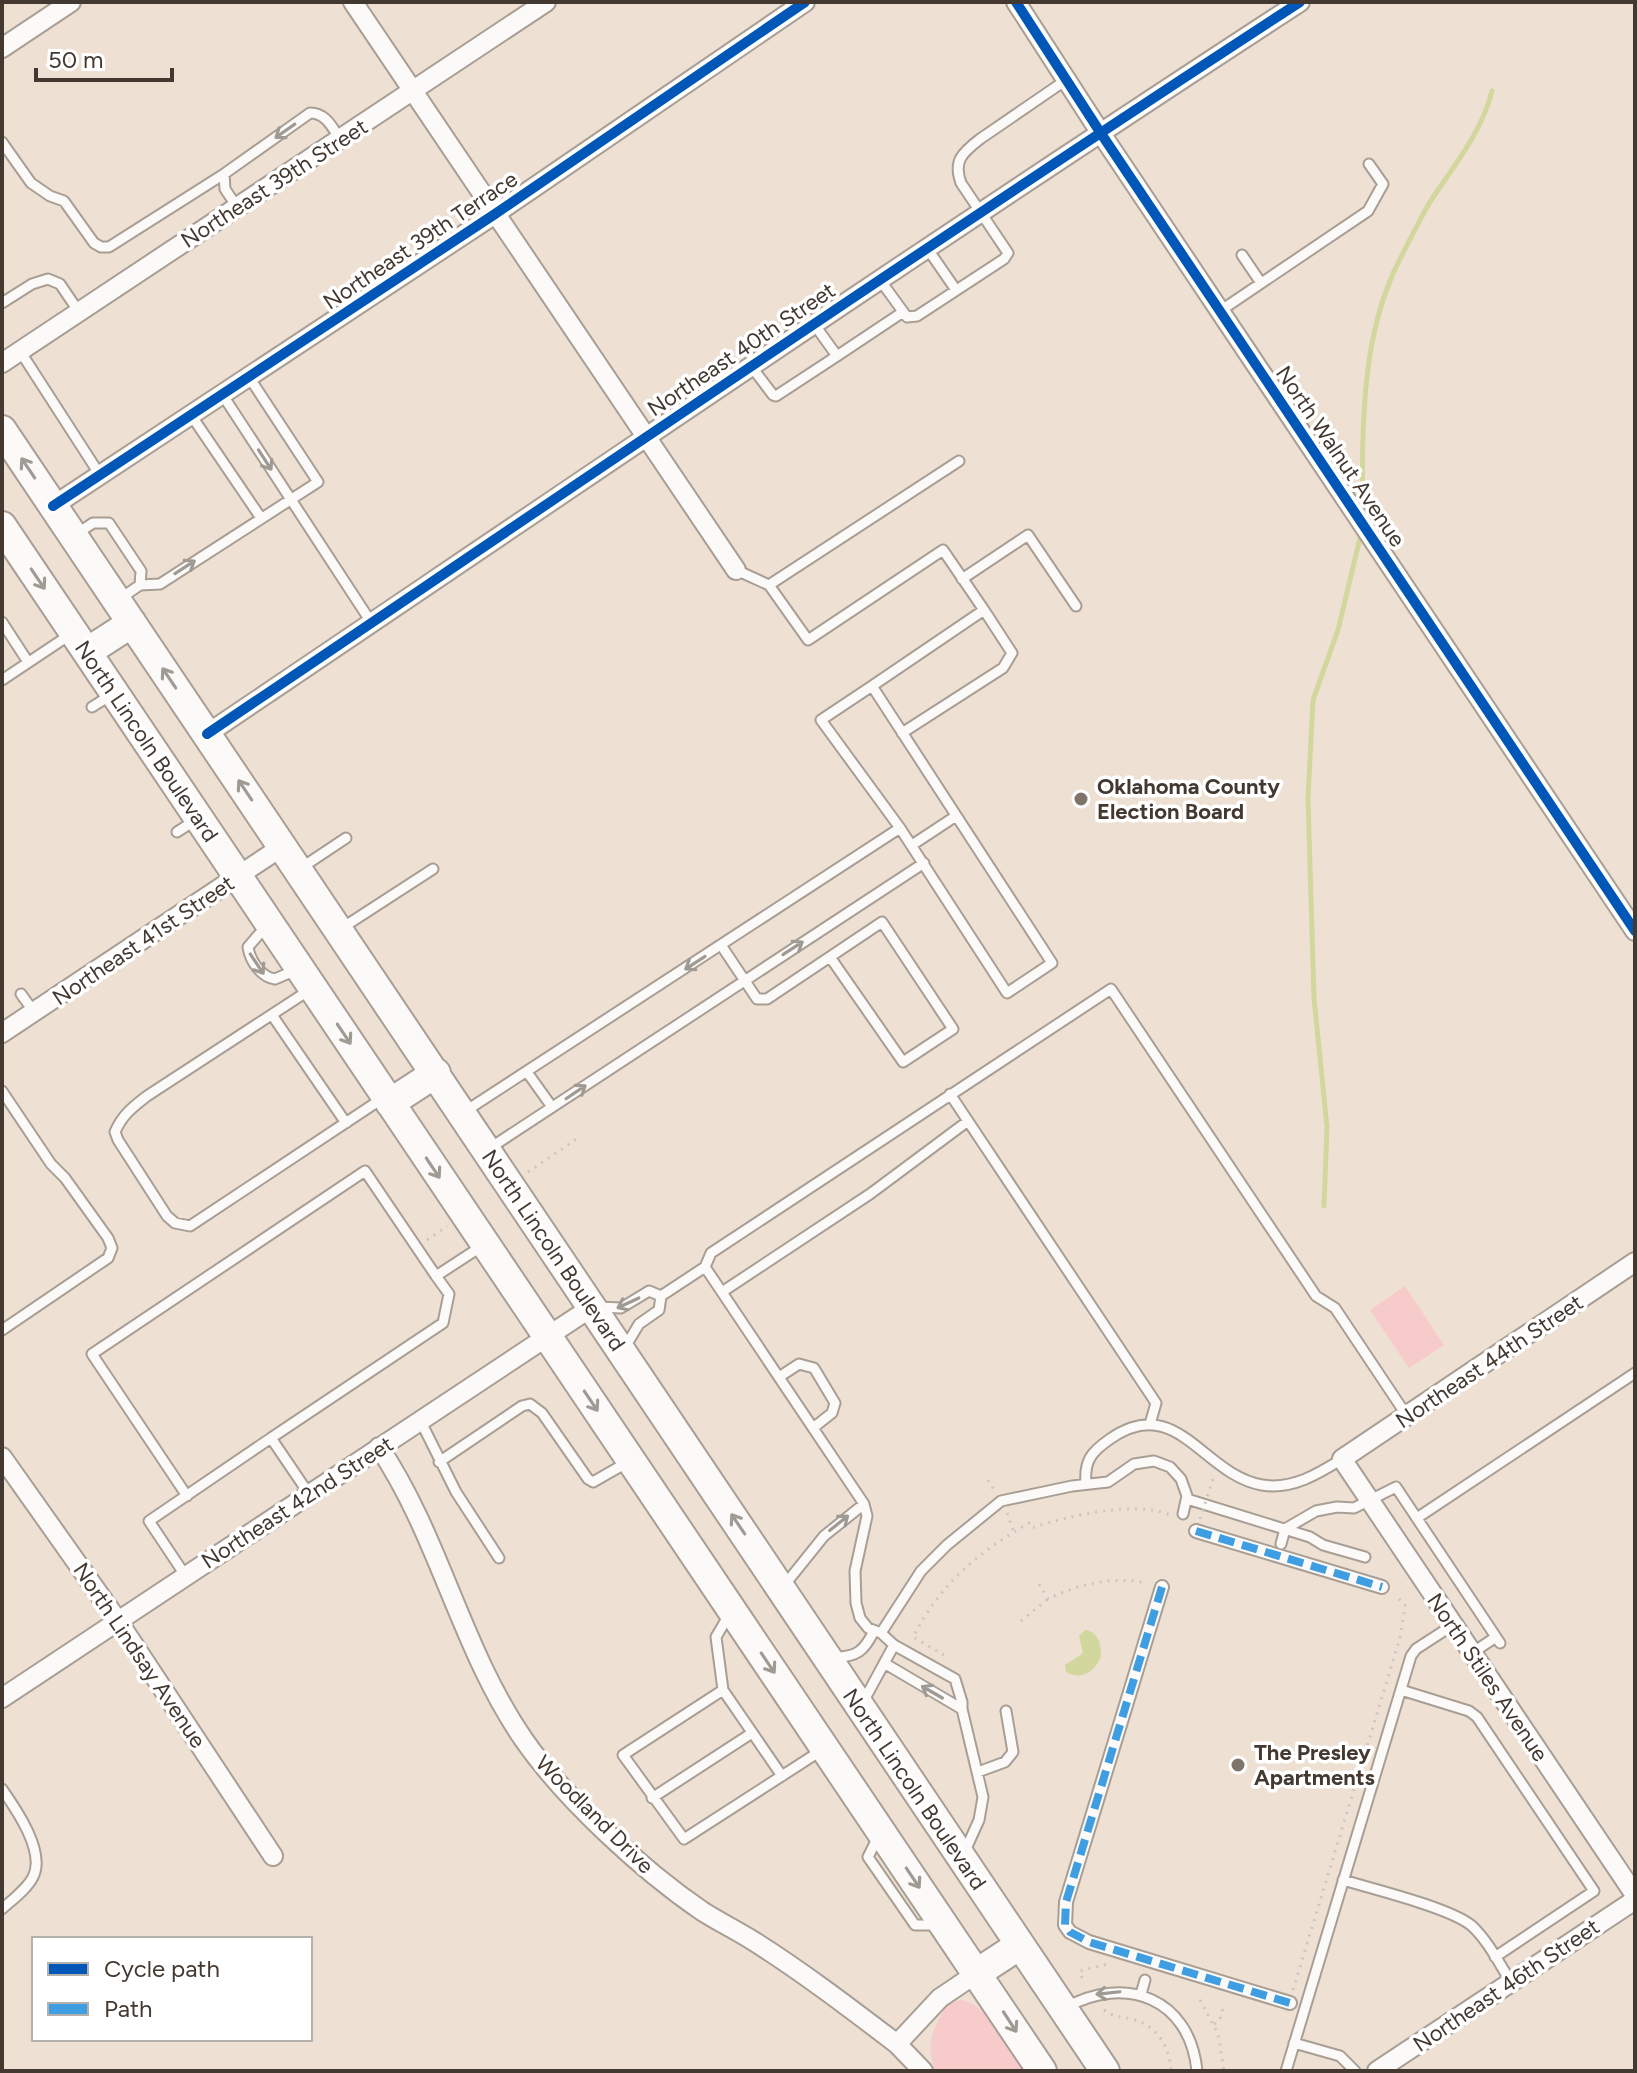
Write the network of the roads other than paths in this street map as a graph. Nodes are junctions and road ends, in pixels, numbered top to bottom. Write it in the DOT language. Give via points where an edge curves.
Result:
graph roads {
  1 [pos="71,2"];
  2 [pos="353,2"];
  3 [pos="546,2"];
  4 [pos="805,2"];
  5 [pos="1016,2"];
  6 [pos="1300,2"];
  7 [pos="2,48"];
  8 [pos="1066,80"];
  9 [pos="413,92"];
  10 [pos="1100,132"];
  11 [pos="340,139"];
  12 [pos="2,142"];
  13 [pos="1369,164"];
  14 [pos="224,174"];
  15 [pos="237,208"];
  16 [pos="980,213"];
  17 [pos="495,214"];
  18 [pos="927,248"];
  19 [pos="1242,255"];
  20 [pos="880,280"];
  21 [pos="1261,283"];
  22 [pos="956,290"];
  23 [pos="2,303"];
  24 [pos="1220,311"];
  25 [pos="79,312"];
  26 [pos="903,312"];
  27 [pos="814,324"];
  28 [pos="20,351"];
  29 [pos="837,356"];
  30 [pos="2,363"];
  31 [pos="751,366"];
  32 [pos="249,377"];
  33 [pos="222,394"];
  34 [pos="191,415"];
  35 [pos="2,430"];
  36 [pos="645,437"];
  37 [pos="959,461"];
  38 [pos="100,475"];
  39 [pos="290,499"];
  40 [pos="53,506"];
  41 [pos="261,518"];
  42 [pos="2,526"];
  43 [pos="736,570"];
  44 [pos="962,579"];
  45 [pos="769,585"];
  46 [pos="130,603"];
  47 [pos="1076,606"];
  48 [pos="984,610"];
  49 [pos="2,622"];
  50 [pos="371,622"];
  51 [pos="80,642"];
  52 [pos="28,662"];
  53 [pos="2,680"];
  54 [pos="872,686"];
  55 [pos="902,733"];
  56 [pos="207,734"];
  57 [pos="956,816"];
  58 [pos="900,828"];
  59 [pos="346,838"];
  60 [pos="912,845"];
  61 [pos="291,858"];
  62 [pos="924,863"];
  63 [pos="433,869"];
  64 [pos="238,877"];
  65 [pos="339,930"];
  66 [pos="1635,931"];
  67 [pos="721,945"];
  68 [pos="830,957"];
  69 [pos="306,978"];
  70 [pos="744,980"];
  71 [pos="21,994"];
  72 [pos="34,1012"];
  73 [pos="272,1015"];
  74 [pos="2,1033"];
  75 [pos="527,1072"];
  76 [pos="436,1073"];
  77 [pos="2,1092"];
  78 [pos="950,1094"];
  79 [pos="388,1100"];
  80 [pos="552,1107"];
  81 [pos="463,1113"];
  82 [pos="968,1121"];
  83 [pos="346,1123"];
  84 [pos="488,1150"];
  85 [pos="485,1244"];
  86 [pos="1635,1262"];
  87 [pos="705,1267"];
  88 [pos="436,1276"];
  89 [pos="722,1292"];
  90 [pos="661,1296"];
  91 [pos="592,1307"];
  92 [pos="2,1330"];
  93 [pos="548,1336"];
  94 [pos="622,1352"];
  95 [pos="1635,1373"];
  96 [pos="779,1377"];
  97 [pos="1407,1416"];
  98 [pos="420,1420"];
  99 [pos="1150,1424"];
  100 [pos="813,1428"];
  101 [pos="271,1438"];
  102 [pos="379,1447"];
  103 [pos="2,1457"];
  104 [pos="1342,1459"];
  105 [pos="631,1460"];
  106 [pos="439,1462"];
  107 [pos="1086,1484"];
  108 [pos="309,1494"];
  109 [pos="187,1496"];
  110 [pos="1187,1499"];
  111 [pos="1370,1501"];
  112 [pos="864,1504"];
  113 [pos="1180,1517"];
  114 [pos="1417,1518"];
  115 [pos="1198,1525"];
  116 [pos="1285,1529"];
  117 [pos="1281,1544"];
  118 [pos="1365,1557"];
  119 [pos="499,1558"];
  120 [pos="185,1575"];
  121 [pos="1162,1587"];
  122 [pos="1382,1587"];
  123 [pos="781,1589"];
  124 [pos="732,1610"];
  125 [pos="118,1621"];
  126 [pos="1453,1625"];
  127 [pos="878,1632"];
  128 [pos="894,1645"];
  129 [pos="1472,1653"];
  130 [pos="827,1657"];
  131 [pos="884,1663"];
  132 [pos="723,1690"];
  133 [pos="1401,1690"];
  134 [pos="2,1698"];
  135 [pos="860,1707"];
  136 [pos="962,1709"];
  137 [pos="1006,1711"];
  138 [pos="752,1733"];
  139 [pos="825,1748"];
  140 [pos="978,1772"];
  141 [pos="782,1776"];
  142 [pos="2,1789"];
  143 [pos="652,1798"];
  144 [pos="273,1856"];
  145 [pos="962,1858"];
  146 [pos="1343,1880"];
  147 [pos="1635,1897"];
  148 [pos="2,1909"];
  149 [pos="1020,1945"];
  150 [pos="1495,1957"];
  151 [pos="977,1973"];
  152 [pos="1145,1980"];
  153 [pos="1511,1982"];
  154 [pos="1141,1994"];
  155 [pos="1290,2003"];
  156 [pos="1064,2009"];
  157 [pos="1294,2043"];
  158 [pos="897,2044"];
  159 [pos="923,2071"];
  160 [pos="1042,2071"];
  161 [pos="1105,2071"];
  162 [pos="1197,2071"];
  163 [pos="1286,2071"];
  164 [pos="1355,2071"];
  165 [pos="1377,2071"];
  1 -- 7 [label="street"];
  2 -- 9 [label="street"];
  3 -- 9 [label="street, Northeast 39th Street"];
  4 -- 17 [label="street, Northeast 39th Terrace"];
  5 -- 8 [label="street, North Walnut Avenue"];
  6 -- 10 [label="street, Northeast 40th Street"];
  8 -- 10 [label="street, North Walnut Avenue"];
  8 -- 16 [label="lane" via="980,139 959,160 956,171"];
  9 -- 11 [label="street, Northeast 39th Street"];
  9 -- 17 [label="street"];
  10 -- 16 [label="street, Northeast 40th Street"];
  10 -- 24 [label="street, North Walnut Avenue"];
  11 -- 14 [label="lane, one-way" via="325,117 310,113"];
  11 -- 15 [label="street, Northeast 39th Street"];
  12 -- 14 [label="lane" via="31,183 70,207 101,247 109,247"];
  13 -- 21 [label="lane" via="1383,184 1368,211"];
  14 -- 15 [label="lane" via="225,189"];
  15 -- 25 [label="street, Northeast 39th Street"];
  16 -- 18 [label="street, Northeast 40th Street"];
  16 -- 22 [label="lane" via="1008,253"];
  17 -- 32 [label="street, Northeast 39th Terrace"];
  17 -- 36 [label="street"];
  18 -- 20 [label="street, Northeast 40th Street"];
  18 -- 22 [label="lane"];
  19 -- 21 [label="lane"];
  20 -- 26 [label="lane"];
  20 -- 27 [label="street, Northeast 40th Street"];
  21 -- 24 [label="lane"];
  22 -- 26 [label="lane" via="917,316"];
  23 -- 25 [label="lane" via="48,279 60,284"];
  24 -- 66 [label="street, North Walnut Avenue"];
  25 -- 28 [label="street, Northeast 39th Street"];
  26 -- 29 [label="lane"];
  27 -- 29 [label="lane"];
  27 -- 31 [label="street, Northeast 40th Street"];
  28 -- 30 [label="street, Northeast 39th Street"];
  28 -- 38 [label="lane"];
  29 -- 31 [label="lane" via="776,396"];
  31 -- 36 [label="street, Northeast 40th Street"];
  32 -- 33 [label="street, Northeast 39th Terrace"];
  32 -- 39 [label="lane" via="318,482"];
  33 -- 34 [label="street, Northeast 39th Terrace"];
  33 -- 39 [label="lane, one-way"];
  34 -- 38 [label="street, Northeast 39th Terrace"];
  34 -- 41 [label="lane"];
  40 -- 35 [label="main road, North Lincoln Boulevard, one-way"];
  36 -- 43 [label="street"];
  36 -- 50 [label="street, Northeast 40th Street"];
  37 -- 45 [label="lane"];
  38 -- 40 [label="street, Northeast 39th Terrace"];
  39 -- 41 [label="lane"];
  39 -- 50 [label="lane"];
  40 -- 46 [label="main road, North Lincoln Boulevard"];
  46 -- 41 [label="lane, one-way"];
  42 -- 51 [label="main road, North Lincoln Boulevard, one-way"];
  43 -- 45 [label="lane"];
  44 -- 45 [label="lane" via="943,550 808,640"];
  44 -- 47 [label="lane" via="1028,535"];
  44 -- 48 [label="lane"];
  46 -- 51 [label="main road"];
  56 -- 46 [label="main road, North Lincoln Boulevard, one-way"];
  48 -- 54 [label="lane"];
  48 -- 55 [label="lane" via="1012,653 1003,668"];
  49 -- 52 [label="lane"];
  50 -- 56 [label="street, Northeast 40th Street"];
  51 -- 52 [label="lane"];
  51 -- 64 [label="main road, North Lincoln Boulevard" via="103,700 188,825"];
  52 -- 53 [label="lane"];
  54 -- 55 [label="lane"];
  54 -- 58 [label="lane" via="821,720"];
  55 -- 57 [label="lane"];
  61 -- 56 [label="main road, North Lincoln Boulevard, one-way"];
  57 -- 60 [label="lane"];
  57 -- 62 [label="lane" via="1052,963 1007,993"];
  58 -- 60 [label="lane"];
  58 -- 67 [label="lane"];
  59 -- 61 [label="lane"];
  60 -- 62 [label="lane"];
  61 -- 64 [label="street, Northeast 41st Street"];
  61 -- 65 [label="main road, North Lincoln Boulevard"];
  70 -- 62 [label="lane, one-way"];
  63 -- 65 [label="lane"];
  64 -- 69 [label="main road, North Lincoln Boulevard, one-way"];
  64 -- 72 [label="street, Northeast 41st Street"];
  65 -- 76 [label="main road, North Lincoln Boulevard"];
  67 -- 70 [label="lane"];
  67 -- 75 [label="lane, one-way"];
  68 -- 68 [label="lane" via="882,922 953,1029 903,1062"];
  68 -- 70 [label="lane" via="767,999 757,999"];
  69 -- 73 [label="lane"];
  69 -- 79 [label="main road, North Lincoln Boulevard, one-way"];
  80 -- 70 [label="lane, one-way"];
  71 -- 72 [label="lane"];
  72 -- 74 [label="street, Northeast 41st Street"];
  73 -- 83 [label="lane"];
  73 -- 83 [label="lane" via="147,1096 119,1122 118,1140 167,1216 190,1226"];
  75 -- 80 [label="lane"];
  75 -- 81 [label="lane"];
  76 -- 79 [label="main road"];
  76 -- 81 [label="main road, North Lincoln Boulevard"];
  77 -- 92 [label="lane" via="112,1248 108,1258"];
  78 -- 82 [label="lane"];
  78 -- 87 [label="lane" via="711,1253"];
  78 -- 97 [label="lane" via="1111,989 1316,1296 1335,1308"];
  79 -- 83 [label="lane"];
  79 -- 85 [label="main road, North Lincoln Boulevard, one-way"];
  80 -- 84 [label="lane"];
  81 -- 84 [label="main road, North Lincoln Boulevard"];
  82 -- 89 [label="lane" via="870,1194"];
  82 -- 99 [label="lane" via="1156,1403"];
  84 -- 91 [label="main road, North Lincoln Boulevard"];
  85 -- 88 [label="lane"];
  85 -- 93 [label="main road, North Lincoln Boulevard"];
  86 -- 97 [label="street, Northeast 44th Street"];
  87 -- 89 [label="lane"];
  87 -- 90 [label="lane"];
  88 -- 101 [label="lane" via="449,1294 443,1323"];
  88 -- 109 [label="lane" via="365,1171 92,1354"];
  89 -- 96 [label="lane"];
  90 -- 91 [label="lane, one-way" via="649,1291 621,1308"];
  90 -- 94 [label="lane" via="659,1310 639,1324"];
  91 -- 93 [label="street, Northeast 42nd Street"];
  91 -- 94 [label="main road, North Lincoln Boulevard"];
  93 -- 98 [label="street, Northeast 42nd Street"];
  93 -- 105 [label="main road, North Lincoln Boulevard, one-way"];
  123 -- 94 [label="main road, North Lincoln Boulevard, one-way"];
  95 -- 114 [label="lane"];
  96 -- 100 [label="lane"];
  96 -- 100 [label="lane" via="799,1364 814,1368 835,1403 832,1413"];
  97 -- 104 [label="street, Northeast 44th Street"];
  98 -- 102 [label="street, Northeast 42nd Street"];
  98 -- 106 [label="lane"];
  99 -- 104 [label="lane" via="1179,1433 1232,1474 1259,1484 1292,1484"];
  99 -- 107 [label="lane" via="1129,1428 1097,1448 1086,1463"];
  100 -- 112 [label="lane"];
  101 -- 108 [label="lane"];
  101 -- 109 [label="lane"];
  102 -- 108 [label="street, Northeast 42nd Street"];
  102 -- 158 [label="street, Woodland Drive" via="405,1490 491,1685 525,1742 555,1778 643,1865 702,1911 808,1978"];
  103 -- 125 [label="street, North Lindsay Avenue"];
  104 -- 111 [label="street, North Stiles Avenue"];
  105 -- 106 [label="lane" via="593,1482 530,1404"];
  105 -- 124 [label="main road, North Lincoln Boulevard"];
  106 -- 119 [label="lane"];
  107 -- 110 [label="lane" via="1108,1482 1134,1464 1154,1461 1175,1472"];
  107 -- 127 [label="lane" via="995,1505 921,1571"];
  108 -- 120 [label="street, Northeast 42nd Street"];
  109 -- 120 [label="lane" via="149,1521"];
  110 -- 113 [label="lane"];
  110 -- 116 [label="lane"];
  111 -- 114 [label="lane" via="1396,1487"];
  111 -- 116 [label="lane" via="1316,1511"];
  111 -- 126 [label="street, North Stiles Avenue"];
  123 -- 112 [label="lane, one-way" via="824,1536"];
  112 -- 127 [label="lane" via="867,1516 854,1585 860,1618"];
  114 -- 129 [label="lane" via="1498,1640"];
  115 -- 122 [label="street"];
  116 -- 117 [label="lane"];
  116 -- 118 [label="lane"];
  120 -- 125 [label="street, Northeast 42nd Street"];
  121 -- 155 [label="street" via="1066,1902 1065,1925 1089,1942"];
  123 -- 130 [label="main road, North Lincoln Boulevard"];
  124 -- 132 [label="lane" via="716,1637"];
  124 -- 139 [label="main road, North Lincoln Boulevard, one-way"];
  125 -- 134 [label="street, Northeast 42nd Street"];
  125 -- 144 [label="street, North Lindsay Avenue"];
  126 -- 129 [label="street, North Stiles Avenue"];
  126 -- 133 [label="lane" via="1413,1652"];
  127 -- 128 [label="lane"];
  127 -- 130 [label="lane" via="860,1653"];
  128 -- 131 [label="lane"];
  128 -- 136 [label="lane" via="955,1679"];
  129 -- 147 [label="street, North Stiles Avenue"];
  130 -- 135 [label="main road, North Lincoln Boulevard"];
  131 -- 135 [label="lane"];
  136 -- 131 [label="lane, one-way"];
  132 -- 138 [label="lane"];
  132 -- 143 [label="lane" via="623,1755"];
  133 -- 146 [label="lane"];
  133 -- 150 [label="lane" via="1474,1713 1594,1891"];
  135 -- 145 [label="main road, North Lincoln Boulevard"];
  136 -- 140 [label="lane"];
  137 -- 140 [label="lane" via="1013,1752 1005,1762"];
  138 -- 141 [label="lane"];
  138 -- 143 [label="lane"];
  139 -- 141 [label="lane"];
  139 -- 151 [label="main road, North Lincoln Boulevard, one-way"];
  140 -- 145 [label="lane" via="982,1808"];
  141 -- 143 [label="lane" via="684,1839"];
  142 -- 148 [label="lane" via="18,1812 38,1862 33,1878"];
  145 -- 149 [label="main road, North Lincoln Boulevard"];
  146 -- 150 [label="lane" via="1461,1919"];
  146 -- 157 [label="lane"];
  147 -- 153 [label="street, Northeast 46th Street"];
  149 -- 151 [label="main road"];
  149 -- 156 [label="main road, North Lincoln Boulevard"];
  150 -- 153 [label="lane"];
  151 -- 158 [label="street" via="940,1998"];
  151 -- 160 [label="main road, North Lincoln Boulevard, one-way"];
  152 -- 154 [label="lane"];
  153 -- 165 [label="street, Northeast 46th Street"];
  154 -- 156 [label="lane, one-way" via="1092,1995"];
  154 -- 162 [label="lane" via="1179,2021 1194,2048"];
  156 -- 161 [label="main road, North Lincoln Boulevard"];
  157 -- 163 [label="lane"];
  157 -- 164 [label="lane" via="1345,2058"];
  158 -- 159 [label="street, Woodland Drive"];
}
